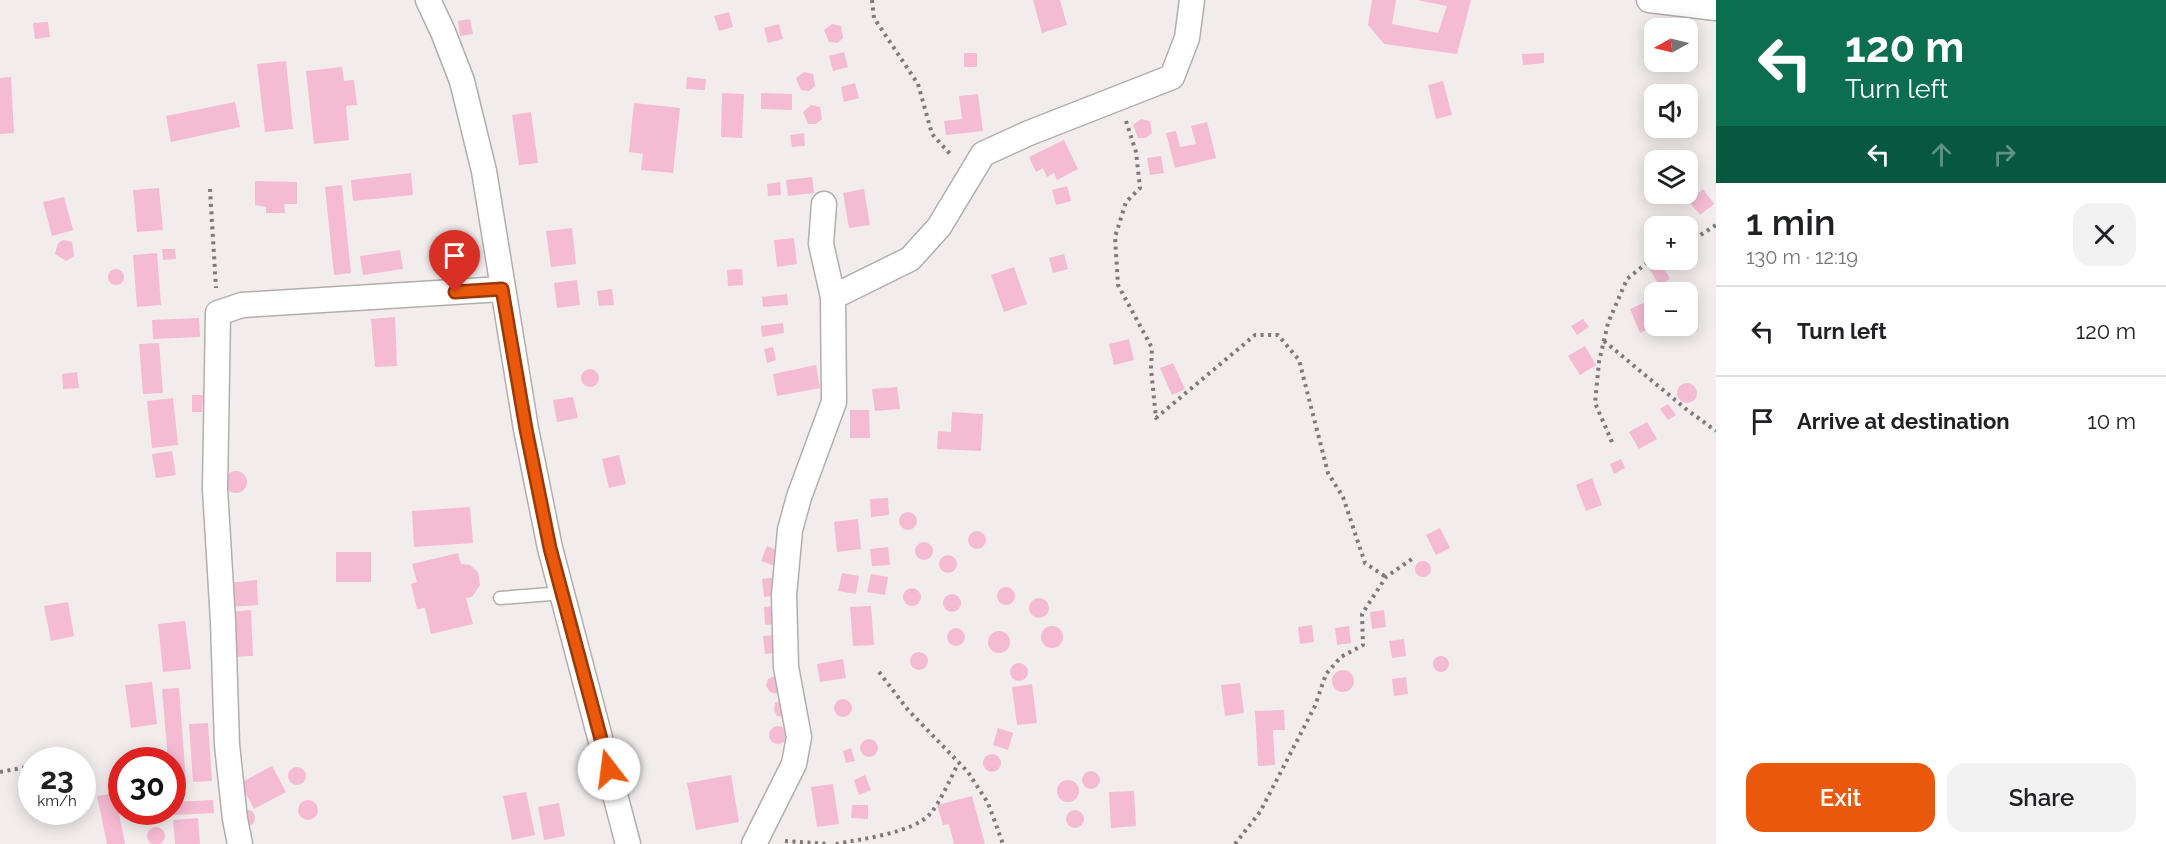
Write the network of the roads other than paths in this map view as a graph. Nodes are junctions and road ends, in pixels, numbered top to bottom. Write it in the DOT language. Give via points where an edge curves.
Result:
graph roads {
  1 [pos="428,0"];
  2 [pos="1192,0"];
  3 [pos="1649,0"];
  4 [pos="1716,8"];
  5 [pos="824,204"];
  6 [pos="502,289"];
  7 [pos="832,297"];
  8 [pos="562,593"];
  9 [pos="500,598"];
  10 [pos="756,842"];
  11 [pos="240,844"];
  12 [pos="628,844"];
  1 -- 6 [label="street" via="462,81 484,171"];
  2 -- 7 [label="street" via="1187,38 1172,78 983,154 939,227 910,259"];
  3 -- 4 [label="street"];
  5 -- 7 [label="street" via="821,244"];
  6 -- 8 [label="street" via="526,429"];
  6 -- 11 [label="street" via="242,305 218,313 215,489 226,744"];
  7 -- 10 [label="street" via="834,402 799,497 786,558 786,667 799,737 794,764"];
  8 -- 9 [label="lane"];
  8 -- 12 [label="street"];
}
